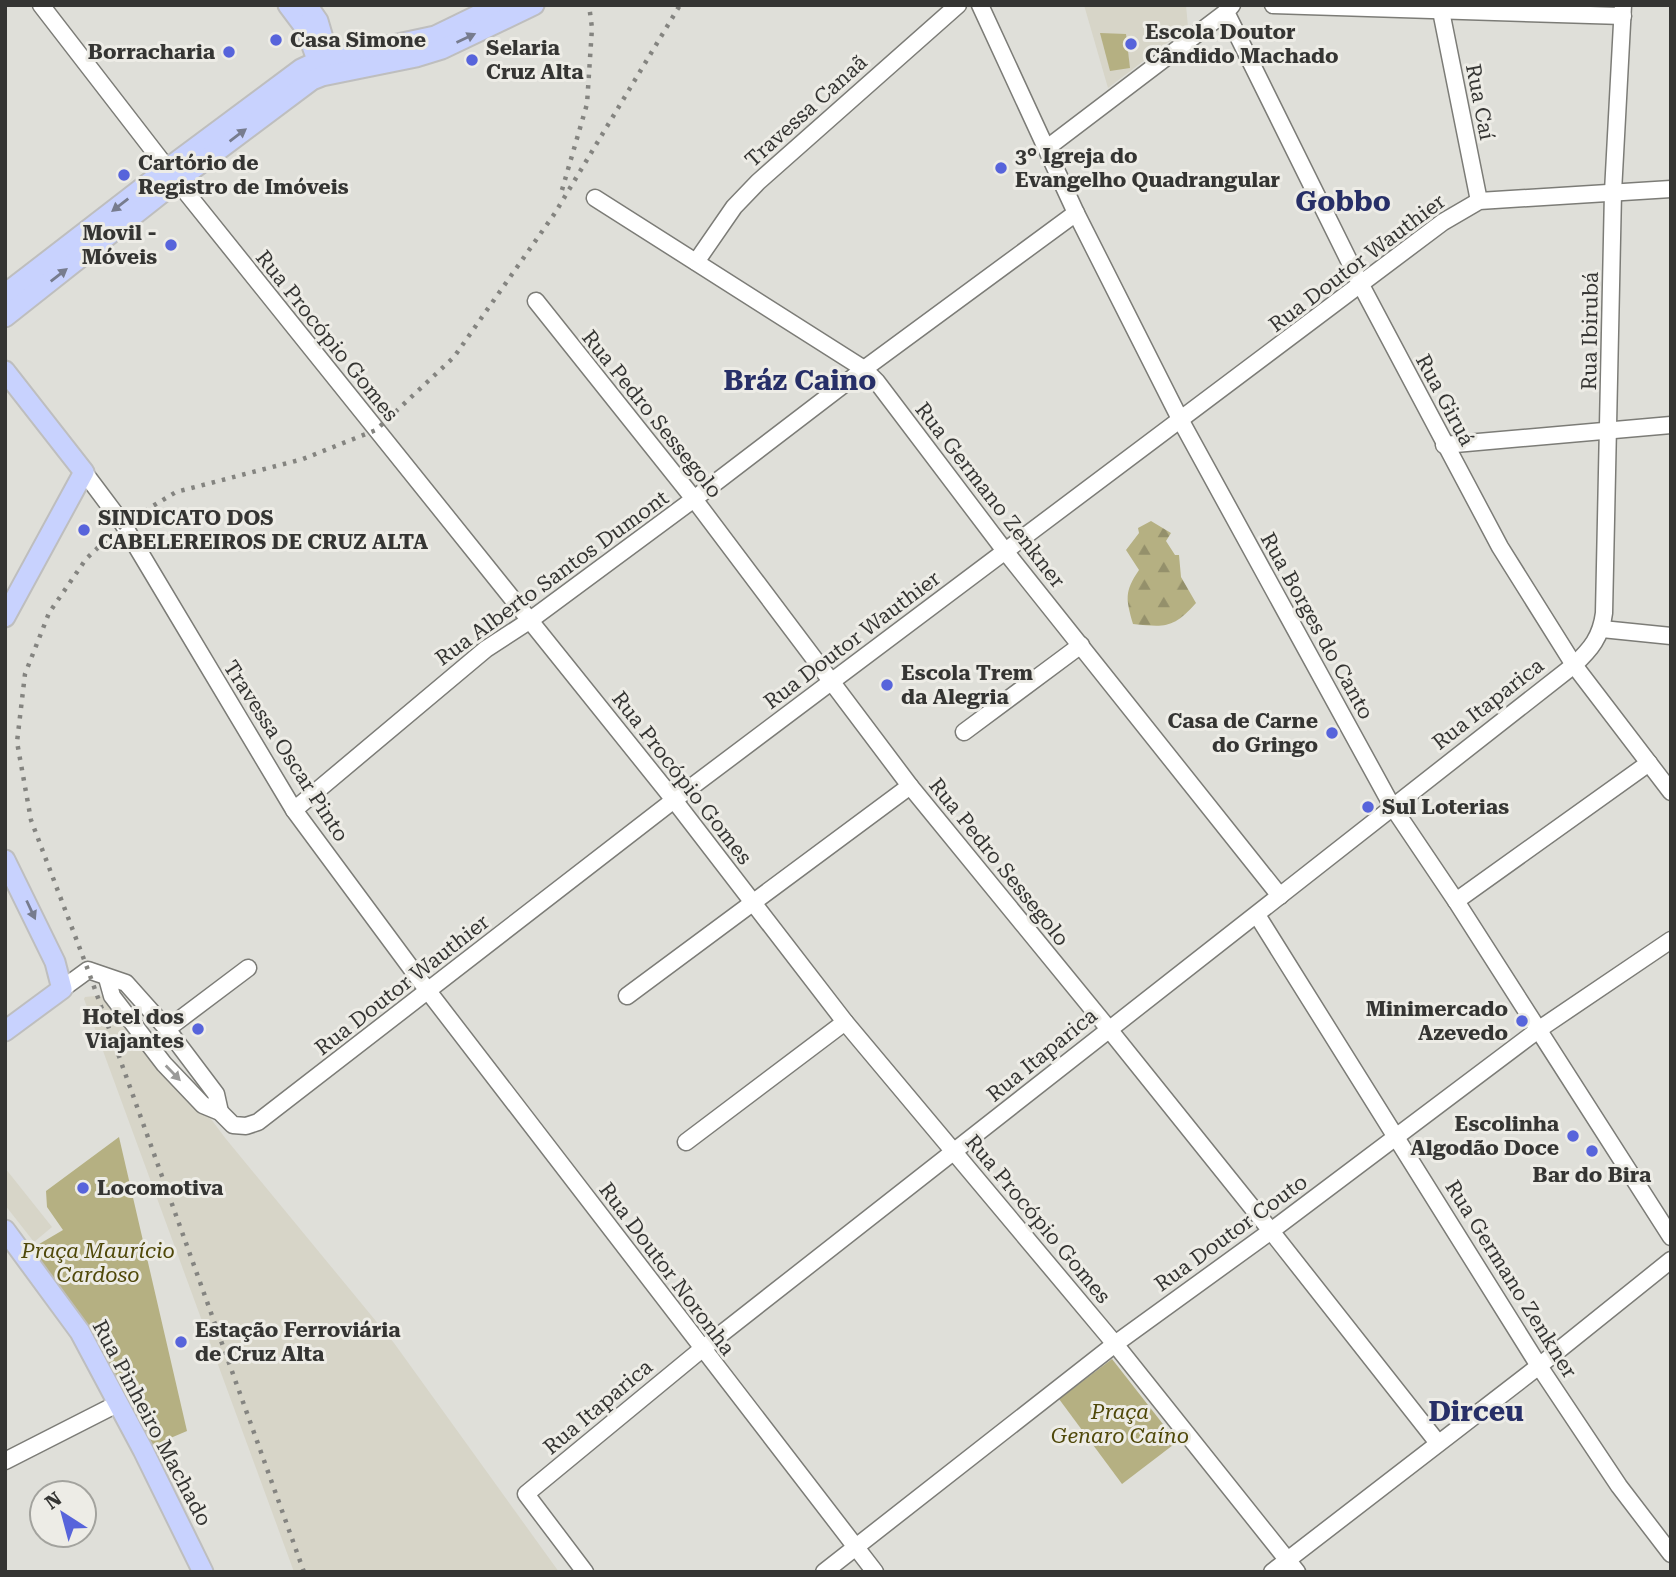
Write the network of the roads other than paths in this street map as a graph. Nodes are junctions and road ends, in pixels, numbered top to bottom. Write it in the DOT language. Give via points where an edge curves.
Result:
graph roads {
  1 [pos="41,5"];
  2 [pos="288,5"];
  3 [pos="534,5"];
  4 [pos="958,5"];
  5 [pos="980,5"];
  6 [pos="1273,5"];
  7 [pos="1229,9"];
  8 [pos="1441,10"];
  9 [pos="1623,11"];
  10 [pos="494,13"];
  11 [pos="310,18"];
  12 [pos="326,68"];
  13 [pos="1047,148"];
  14 [pos="172,175"];
  15 [pos="1671,189"];
  16 [pos="1613,192"];
  17 [pos="595,198"];
  18 [pos="1479,201"];
  19 [pos="1076,213"];
  20 [pos="696,262"];
  21 [pos="1361,285"];
  22 [pos="5,294"];
  23 [pos="536,301"];
  24 [pos="5,317"];
  25 [pos="864,369"];
  26 [pos="5,371"];
  27 [pos="1181,421"];
  28 [pos="1671,425"];
  29 [pos="1609,431"];
  30 [pos="1444,445"];
  31 [pos="84,472"];
  32 [pos="694,499"];
  33 [pos="1004,551"];
  34 [pos="5,617"];
  35 [pos="529,621"];
  36 [pos="1602,629"];
  37 [pos="1671,636"];
  38 [pos="1081,645"];
  39 [pos="1587,653"];
  40 [pos="1574,664"];
  41 [pos="832,682"];
  42 [pos="964,732"];
  43 [pos="1649,763"];
  44 [pos="910,786"];
  45 [pos="1671,792"];
  46 [pos="674,800"];
  47 [pos="1392,806"];
  48 [pos="294,810"];
  49 [pos="5,860"];
  50 [pos="1280,895"];
  51 [pos="1457,901"];
  52 [pos="753,903"];
  53 [pos="1257,915"];
  54 [pos="1671,940"];
  55 [pos="248,968"];
  56 [pos="107,978"];
  57 [pos="62,989"];
  58 [pos="428,991"];
  59 [pos="627,996"];
  60 [pos="845,1022"];
  61 [pos="1108,1028"];
  62 [pos="167,1029"];
  63 [pos="1538,1030"];
  64 [pos="5,1031"];
  65 [pos="220,1112"];
  66 [pos="1396,1136"];
  67 [pos="686,1142"];
  68 [pos="955,1152"];
  69 [pos="5,1230"];
  70 [pos="1271,1231"];
  71 [pos="1671,1237"];
  72 [pos="1671,1260"];
  73 [pos="1115,1344"];
  74 [pos="702,1349"];
  75 [pos="1539,1366"];
  76 [pos="117,1404"];
  77 [pos="1437,1443"];
  78 [pos="5,1461"];
  79 [pos="856,1546"];
  80 [pos="1671,1554"];
  81 [pos="1292,1566"];
  82 [pos="203,1572"];
  83 [pos="585,1572"];
  84 [pos="824,1572"];
  85 [pos="875,1572"];
  86 [pos="1272,1572"];
  1 -- 14 [label="street, Rua Procópio Gomes"];
  2 -- 11 [label="main road"];
  3 -- 10 [label="main road"];
  4 -- 20 [label="street, Travessa Canaã" via="758,181"];
  5 -- 13 [label="street, Rua Borges do Canto"];
  6 -- 8 [label="street"];
  7 -- 13 [label="street"];
  7 -- 21 [label="street, Rua Giruá"];
  8 -- 9 [label="street"];
  8 -- 18 [label="street, Rua Caí"];
  9 -- 16 [label="street, Rua Ibirubá"];
  10 -- 12 [label="main road" via="435,36"];
  11 -- 12 [label="main road"];
  12 -- 14 [label="main road" via="302,69"];
  13 -- 19 [label="street, Rua Borges do Canto"];
  14 -- 22 [label="main road, one-way"];
  24 -- 14 [label="main road, one-way"];
  14 -- 35 [label="street, Rua Procópio Gomes"];
  15 -- 16 [label="street"];
  16 -- 18 [label="street"];
  16 -- 29 [label="street, Rua Ibirubá"];
  17 -- 20 [label="street, Rua Germano Zenkner"];
  18 -- 21 [label="street, Rua Doutor Wauthier" via="1443,222"];
  19 -- 25 [label="street, Rua Alberto Santos Dumont"];
  19 -- 27 [label="street, Rua Borges do Canto"];
  20 -- 25 [label="street, Rua Germano Zenkner"];
  21 -- 27 [label="street, Rua Doutor Wauthier"];
  21 -- 30 [label="street, Rua Giruá"];
  23 -- 32 [label="street, Rua Pedro Sessegolo"];
  25 -- 32 [label="street, Rua Alberto Santos Dumont"];
  25 -- 33 [label="street, Rua Germano Zenkner"];
  26 -- 31 [label="main road"];
  27 -- 33 [label="street, Rua Doutor Wauthier"];
  27 -- 47 [label="street, Rua Borges do Canto"];
  28 -- 29 [label="street"];
  29 -- 30 [label="street"];
  29 -- 36 [label="street, Rua Ibirubá"];
  30 -- 40 [label="street, Rua Giruá" via="1500,547"];
  31 -- 34 [label="main road"];
  31 -- 48 [label="street, Travessa Oscar Pinto" via="123,524"];
  32 -- 35 [label="street, Rua Alberto Santos Dumont"];
  32 -- 41 [label="street, Rua Pedro Sessegolo"];
  33 -- 38 [label="street, Rua Germano Zenkner"];
  33 -- 41 [label="street, Rua Doutor Wauthier"];
  35 -- 46 [label="street, Rua Procópio Gomes"];
  35 -- 48 [label="street, Rua Alberto Santos Dumont" via="486,649"];
  36 -- 37 [label="street"];
  36 -- 39 [label="street, Rua Ibirubá"];
  38 -- 42 [label="street"];
  38 -- 50 [label="street, Rua Germano Zenkner"];
  39 -- 40 [label="street, Rua Itaparica"];
  40 -- 43 [label="street, Rua Giruá"];
  40 -- 47 [label="street, Rua Itaparica"];
  41 -- 44 [label="street, Rua Pedro Sessegolo"];
  41 -- 46 [label="street, Rua Doutor Wauthier"];
  43 -- 45 [label="street, Rua Giruá"];
  43 -- 51 [label="street"];
  44 -- 52 [label="street"];
  44 -- 61 [label="street, Rua Pedro Sessegolo"];
  46 -- 52 [label="street, Rua Procópio Gomes"];
  46 -- 58 [label="street, Rua Doutor Wauthier"];
  47 -- 50 [label="street, Rua Itaparica"];
  47 -- 51 [label="street, Rua Borges do Canto"];
  48 -- 58 [label="street, Travessa Oscar Pinto"];
  49 -- 57 [label="main road, one-way" via="55,962"];
  50 -- 53 [label="street, Rua Itaparica"];
  51 -- 63 [label="street, Rua Borges do Canto"];
  52 -- 59 [label="street"];
  52 -- 60 [label="street, Rua Procópio Gomes"];
  53 -- 61 [label="street, Rua Itaparica"];
  53 -- 66 [label="street, Rua Germano Zenkner"];
  54 -- 63 [label="street, Rua Doutor Couto"];
  55 -- 62 [label="street"];
  56 -- 57 [label="street" via="89,970"];
  56 -- 62 [label="street" via="126,983"];
  56 -- 65 [label="street, one-way" via="112,996 164,1064 203,1105"];
  57 -- 64 [label="main road"];
  58 -- 65 [label="street, Rua Doutor Wauthier" via="258,1122 233,1125"];
  58 -- 74 [label="street, Rua Doutor Noronha"];
  60 -- 67 [label="street"];
  60 -- 68 [label="street, Rua Procópio Gomes"];
  61 -- 68 [label="street, Rua Itaparica"];
  61 -- 70 [label="street, Rua Pedro Sessegolo"];
  62 -- 65 [label="street" via="216,1094"];
  63 -- 66 [label="street, Rua Doutor Couto"];
  63 -- 71 [label="street, Rua Borges do Canto"];
  66 -- 70 [label="street, Rua Doutor Couto"];
  66 -- 75 [label="street, Rua Germano Zenkner"];
  68 -- 73 [label="street, Rua Procópio Gomes"];
  68 -- 74 [label="street, Rua Itaparica"];
  69 -- 76 [label="main road, Rua Pinheiro Machado" via="80,1332"];
  70 -- 73 [label="street, Rua Doutor Couto"];
  70 -- 77 [label="street, Rua Pedro Sessegolo"];
  72 -- 75 [label="street"];
  73 -- 79 [label="street, Rua Doutor Couto"];
  73 -- 81 [label="street, Rua Procópio Gomes"];
  74 -- 79 [label="street, Rua Doutor Noronha"];
  74 -- 83 [label="street, Rua Itaparica" via="526,1494"];
  75 -- 77 [label="street"];
  75 -- 80 [label="street, Rua Germano Zenkner"];
  76 -- 78 [label="street"];
  76 -- 82 [label="main road, Rua Pinheiro Machado"];
  77 -- 81 [label="street"];
  79 -- 84 [label="street, Rua Doutor Couto"];
  79 -- 85 [label="street, Rua Doutor Noronha"];
  81 -- 86 [label="street"];
}
